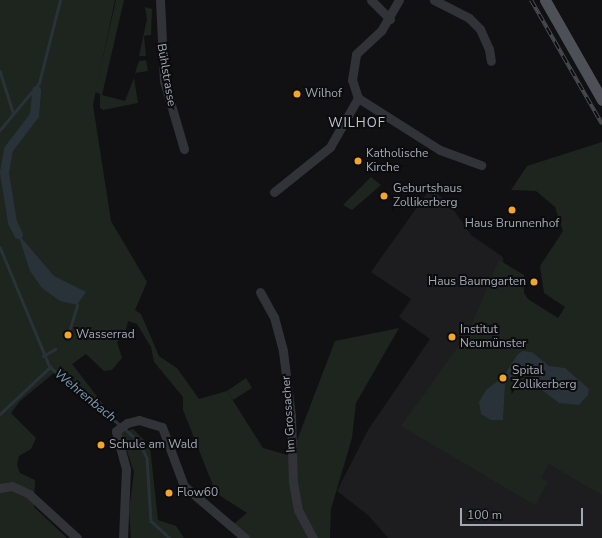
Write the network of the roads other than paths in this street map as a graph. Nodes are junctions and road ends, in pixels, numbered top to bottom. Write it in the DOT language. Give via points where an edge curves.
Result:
graph roads {
  1 [pos="160,0"];
  2 [pos="371,0"];
  3 [pos="399,0"];
  4 [pos="434,0"];
  5 [pos="545,0"];
  6 [pos="390,19"];
  7 [pos="490,62"];
  8 [pos="358,98"];
  9 [pos="602,100"];
  10 [pos="184,149"];
  11 [pos="481,166"];
  12 [pos="274,192"];
  13 [pos="260,292"];
  14 [pos="0,488"];
  15 [pos="77,538"];
  16 [pos="122,538"];
  17 [pos="245,538"];
  18 [pos="313,538"];
  1 -- 10 [label="street, Bühlstrasse" via="164,81"];
  2 -- 6 [label="street"];
  3 -- 6 [label="street"];
  4 -- 7 [label="street" via="469,18 480,29 489,49"];
  5 -- 9 [label="main road"];
  6 -- 8 [label="street" via="356,54 352,80"];
  8 -- 11 [label="street" via="440,150"];
  8 -- 12 [label="street" via="330,147"];
  13 -- 18 [label="street, Im Grossacher" via="274,317 283,352 291,416 293,482 298,510"];
  14 -- 15 [label="street" via="12,486 29,494"];
  16 -- 17 [label="street" via="126,469 116,437 123,425 148,420 162,427 184,486"];
}
